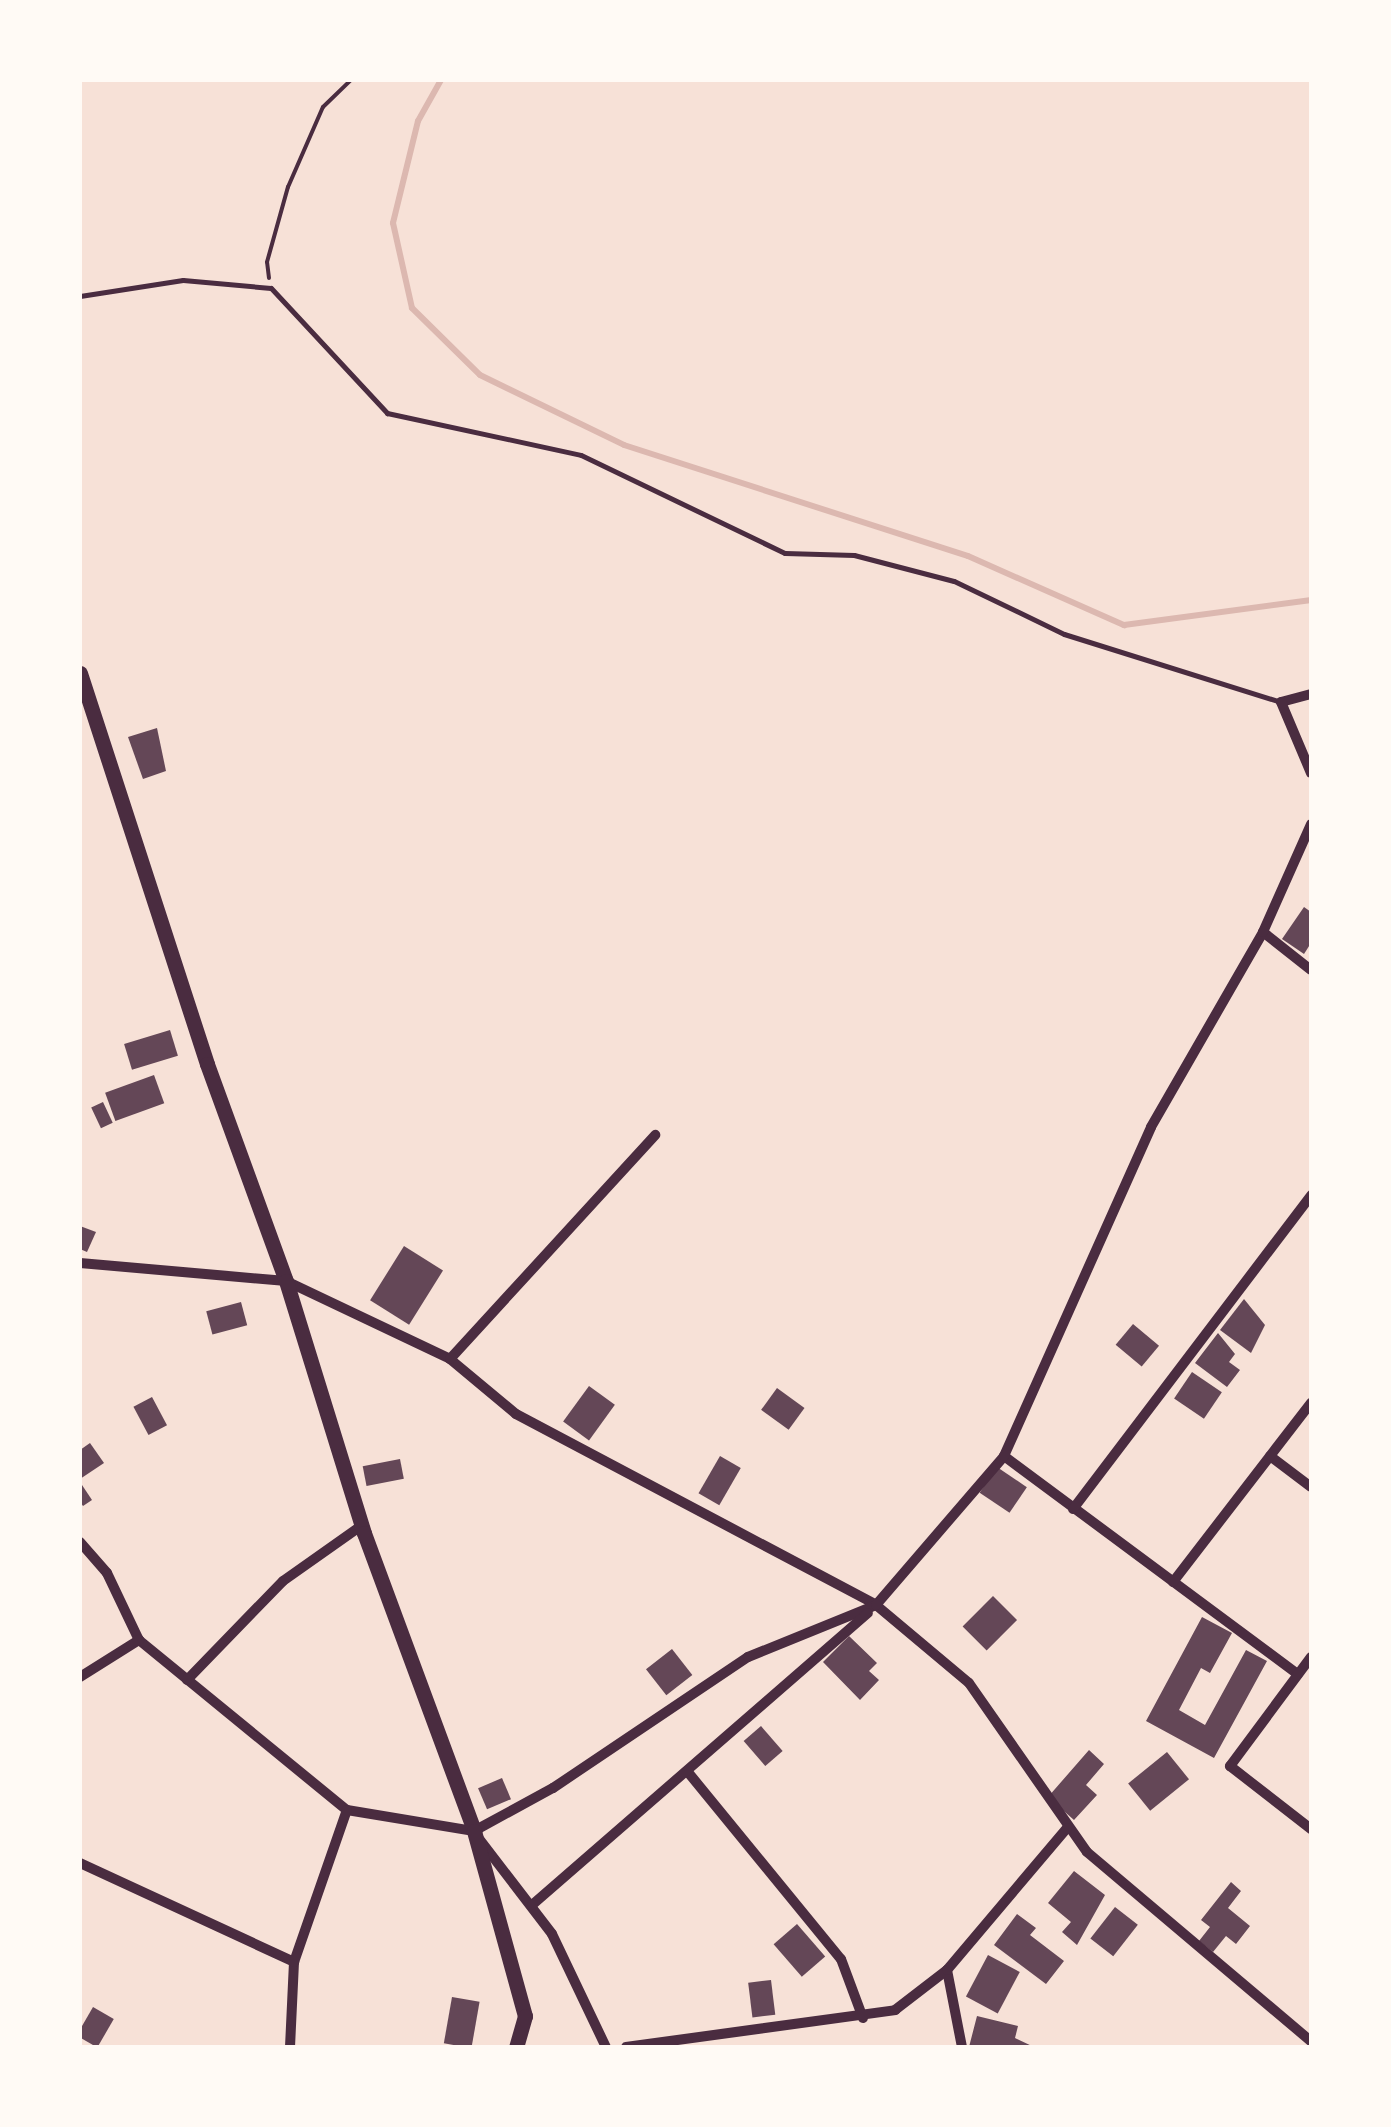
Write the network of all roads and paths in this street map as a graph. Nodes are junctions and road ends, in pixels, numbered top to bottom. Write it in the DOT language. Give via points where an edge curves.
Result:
graph roads {
  1 [pos="352,80"];
  2 [pos="270,288"];
  3 [pos="80,296"];
  4 [pos="80,673"];
  5 [pos="1311,694"];
  6 [pos="1281,702"];
  7 [pos="1311,773"];
  8 [pos="1311,824"];
  9 [pos="1263,932"];
  10 [pos="1311,970"];
  11 [pos="655,1135"];
  12 [pos="1311,1195"];
  13 [pos="80,1264"];
  14 [pos="286,1281"];
  15 [pos="450,1359"];
  16 [pos="1311,1403"];
  17 [pos="1004,1456"];
  18 [pos="1270,1456"];
  19 [pos="1311,1487"];
  20 [pos="1073,1509"];
  21 [pos="361,1526"];
  22 [pos="80,1542"];
  23 [pos="1174,1582"];
  24 [pos="876,1606"];
  25 [pos="139,1640"];
  26 [pos="1311,1658"];
  27 [pos="1298,1674"];
  28 [pos="80,1678"];
  29 [pos="188,1680"];
  30 [pos="686,1771"];
  31 [pos="348,1810"];
  32 [pos="1067,1828"];
  33 [pos="1311,1829"];
  34 [pos="474,1831"];
  35 [pos="80,1863"];
  36 [pos="532,1905"];
  37 [pos="294,1962"];
  38 [pos="947,1970"];
  39 [pos="863,2018"];
  40 [pos="1311,2041"];
  41 [pos="290,2047"];
  42 [pos="516,2047"];
  43 [pos="606,2047"];
  44 [pos="626,2047"];
  45 [pos="962,2047"];
  1 -- 2 [label="path" via="323,107 288,187 268,262"];
  2 -- 3 [label="lane" via="183,280"];
  2 -- 6 [label="lane" via="387,414 580,456 785,553 854,555 954,581 1064,634"];
  4 -- 14 [label="main road" via="207,1064"];
  5 -- 6 [label="street"];
  6 -- 7 [label="street"];
  8 -- 9 [label="street"];
  9 -- 10 [label="street"];
  9 -- 17 [label="street" via="1151,1127"];
  11 -- 15 [label="street"];
  12 -- 20 [label="street"];
  13 -- 14 [label="street"];
  14 -- 15 [label="street"];
  14 -- 21 [label="main road"];
  15 -- 24 [label="street" via="516,1414"];
  16 -- 18 [label="street"];
  17 -- 20 [label="street"];
  17 -- 24 [label="street"];
  18 -- 19 [label="street"];
  18 -- 23 [label="street"];
  20 -- 23 [label="street"];
  21 -- 29 [label="street" via="283,1582"];
  21 -- 34 [label="main road"];
  22 -- 25 [label="street" via="107,1574"];
  23 -- 27 [label="street"];
  24 -- 30 [label="street"];
  24 -- 32 [label="street" via="970,1683"];
  24 -- 34 [label="street" via="748,1657 553,1788"];
  25 -- 28 [label="street"];
  25 -- 29 [label="street"];
  26 -- 27 [label="street"];
  27 -- 33 [label="street" via="1230,1766"];
  29 -- 31 [label="street"];
  30 -- 36 [label="street"];
  30 -- 39 [label="street" via="840,1959"];
  31 -- 34 [label="street"];
  31 -- 37 [label="street"];
  32 -- 38 [label="street"];
  32 -- 40 [label="street"];
  34 -- 36 [label="street"];
  34 -- 42 [label="main road" via="525,2016"];
  35 -- 37 [label="street"];
  36 -- 43 [label="street"];
  37 -- 41 [label="street"];
  38 -- 39 [label="street" via="895,2010"];
  38 -- 45 [label="street"];
  39 -- 44 [label="street"];
}
